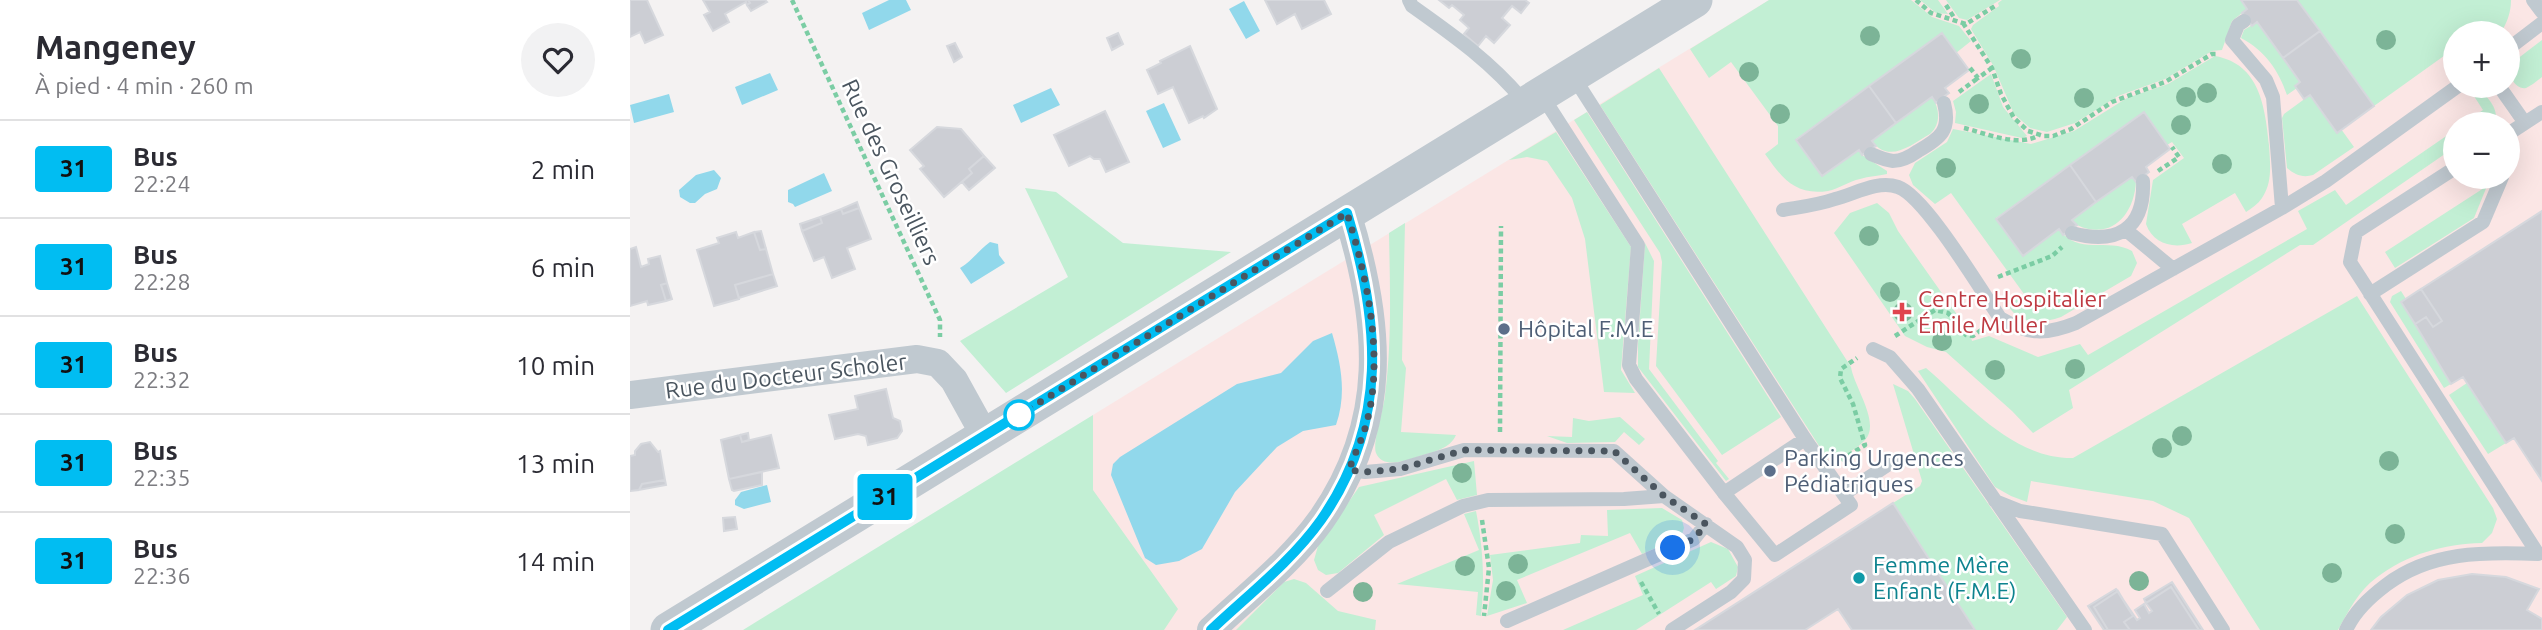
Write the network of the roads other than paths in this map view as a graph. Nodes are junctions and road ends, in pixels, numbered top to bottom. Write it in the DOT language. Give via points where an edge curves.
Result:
graph roads {
  1 [pos="1409,0"];
  2 [pos="2533,0"];
  3 [pos="1673,9"];
  4 [pos="2542,12"];
  5 [pos="2244,21"];
  6 [pos="2542,23"];
  7 [pos="2520,40"];
  8 [pos="1572,75"];
  9 [pos="2443,97"];
  10 [pos="2507,98"];
  11 [pos="1533,99"];
  12 [pos="1944,103"];
  13 [pos="2542,112"];
  14 [pos="2525,123"];
  15 [pos="2520,126"];
  16 [pos="1871,154"];
  17 [pos="1897,161"];
  18 [pos="2443,176"];
  19 [pos="2143,181"];
  20 [pos="1898,187"];
  21 [pos="2497,189"];
  22 [pos="2282,208"];
  23 [pos="1783,210"];
  24 [pos="1347,213"];
  25 [pos="2126,230"];
  26 [pos="2070,236"];
  27 [pos="2174,269"];
  28 [pos="2371,294"];
  29 [pos="1873,349"];
  30 [pos="630,395"];
  31 [pos="985,436"];
  32 [pos="1805,439"];
  33 [pos="1895,460"];
  34 [pos="1349,470"];
  35 [pos="1850,490"];
  36 [pos="1724,493"];
  37 [pos="1664,496"];
  38 [pos="1996,501"];
  39 [pos="1706,524"];
  40 [pos="1327,591"];
  41 [pos="1507,621"];
  42 [pos="668,630"];
  43 [pos="1211,630"];
  44 [pos="1672,630"];
  45 [pos="2085,630"];
  46 [pos="2224,630"];
  47 [pos="2346,630"];
  1 -- 11 [label="lane" via="1511,86"];
  2 -- 4 [label="lane"];
  3 -- 8 [label="street"];
  5 -- 22 [label="lane" via="2232,40 2266,80 2273,97"];
  6 -- 7 [label="lane"];
  8 -- 11 [label="street"];
  8 -- 32 [label="lane"];
  9 -- 22 [label="lane"];
  10 -- 14 [label="lane"];
  11 -- 24 [label="street"];
  11 -- 36 [label="lane" via="1638,245 1629,365"];
  12 -- 17 [label="lane" via="1946,124 1940,137"];
  13 -- 14 [label="lane"];
  14 -- 15 [label="lane"];
  16 -- 17 [label="lane"];
  17 -- 20 [label="lane"];
  18 -- 28 [label="lane" via="2356,232 2350,262"];
  19 -- 25 [label="lane" via="2142,204"];
  20 -- 23 [label="lane" via="1880,186"];
  20 -- 27 [label="lane" via="1924,208 2000,318 2017,329 2047,331 2076,324"];
  21 -- 28 [label="lane" via="2483,222"];
  22 -- 27 [label="lane"];
  24 -- 31 [label="street"];
  24 -- 34 [label="street" via="1364,275 1374,360 1367,424"];
  25 -- 26 [label="lane" via="2100,239"];
  25 -- 27 [label="lane"];
  28 -- 47 [label="lane" via="2538,554 2488,552 2423,563 2368,598"];
  29 -- 38 [label="lane" via="1890,357 1918,389"];
  30 -- 31 [label="street, Rue du Docteur Scholer" via="917,359 938,363 954,380"];
  31 -- 42 [label="street"];
  32 -- 36 [label="lane"];
  32 -- 36 [label="lane, bridge" via="1852,505 1775,555"];
  33 -- 35 [label="lane"];
  34 -- 37 [label="lane" via="1400,469 1464,450 1614,451"];
  34 -- 43 [label="street" via="1291,555"];
  37 -- 39 [label="lane"];
  37 -- 40 [label="lane" via="1488,500 1463,506 1389,542"];
  38 -- 45 [label="lane"];
  38 -- 46 [label="lane" via="2020,511 2162,534"];
  39 -- 41 [label="lane" via="1694,539"];
  39 -- 44 [label="lane" via="1747,558 1744,579"];
}
